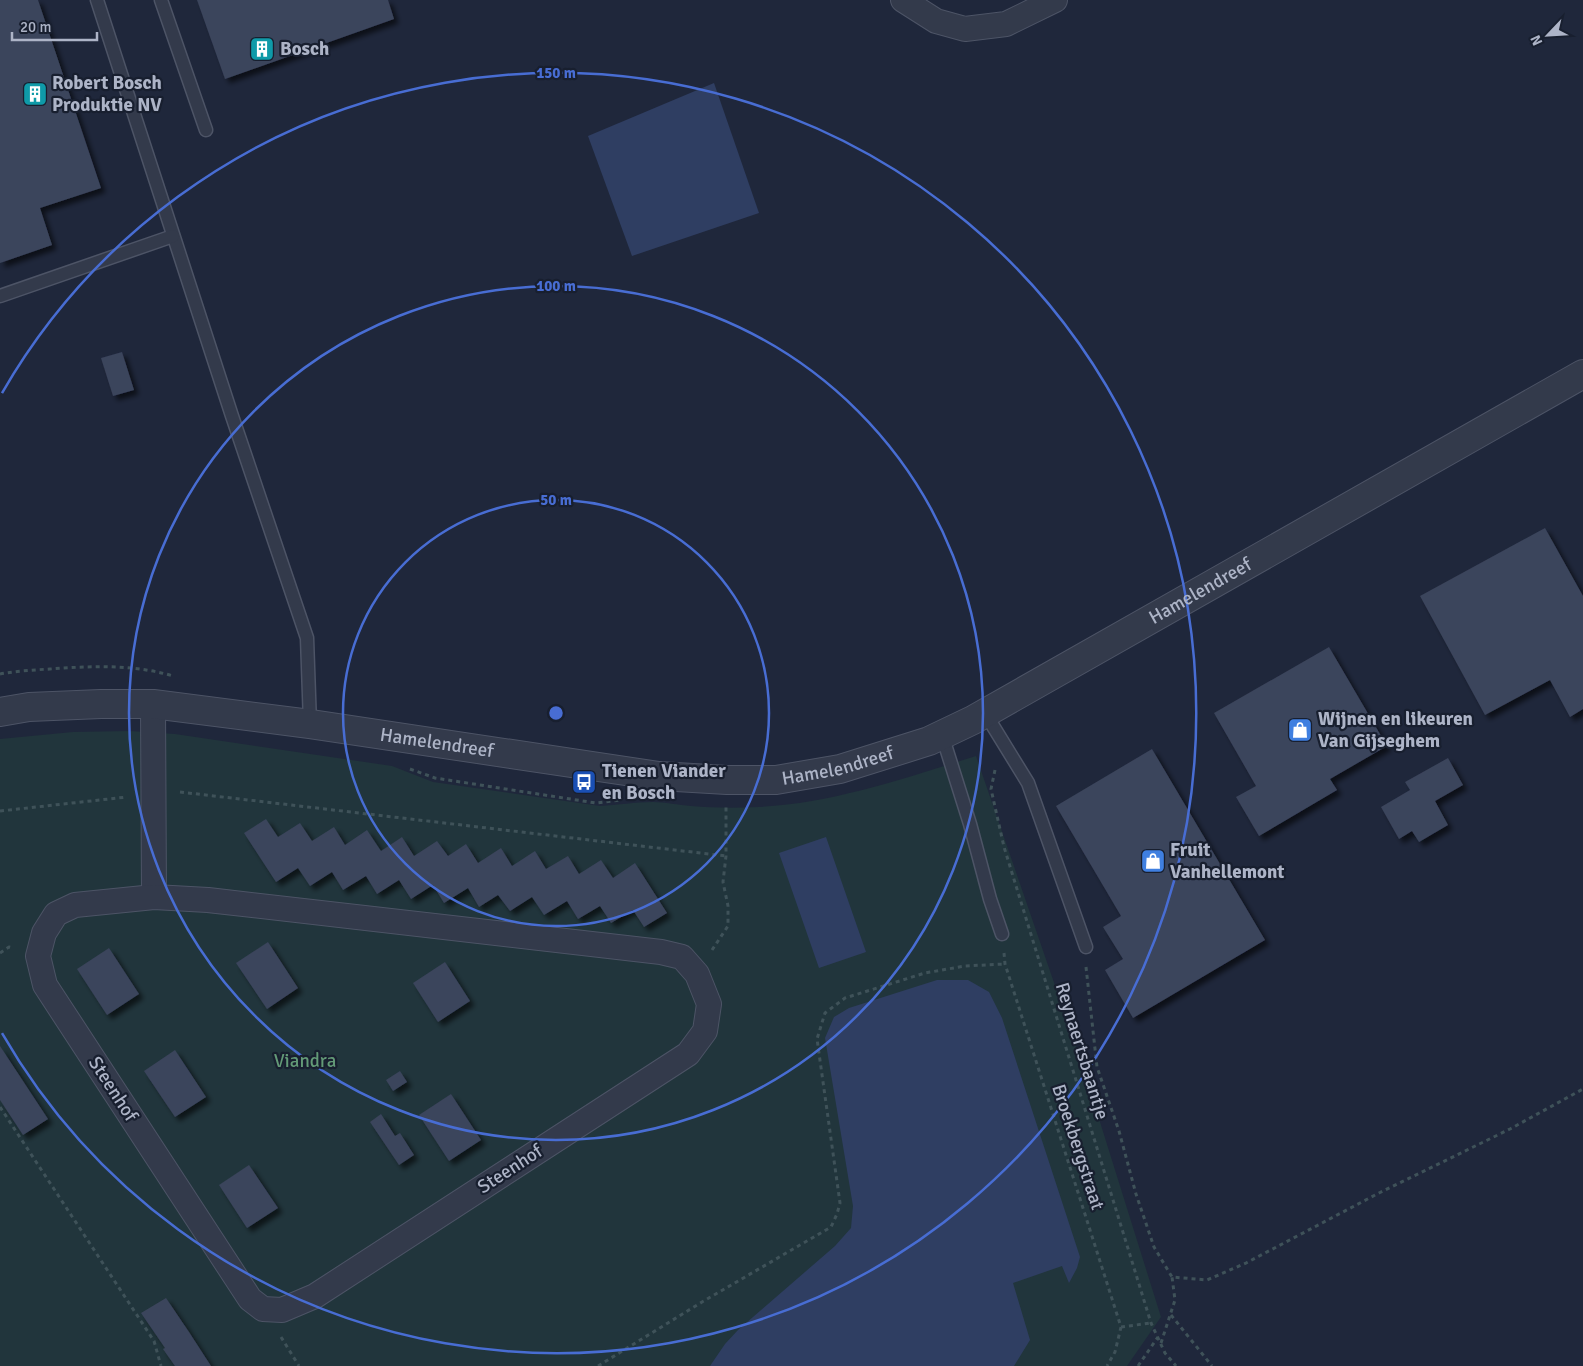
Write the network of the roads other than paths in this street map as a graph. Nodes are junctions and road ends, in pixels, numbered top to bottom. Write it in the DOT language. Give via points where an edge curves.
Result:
graph roads {
  1 [pos="97,0"];
  2 [pos="161,0"];
  3 [pos="903,0"];
  4 [pos="1055,0"];
  5 [pos="206,130"];
  6 [pos="173,236"];
  7 [pos="0,296"];
  8 [pos="1583,374"];
  9 [pos="153,704"];
  10 [pos="0,712"];
  11 [pos="985,713"];
  12 [pos="310,724"];
  13 [pos="942,735"];
  14 [pos="154,897"];
  15 [pos="1002,934"];
  16 [pos="1086,947"];
  1 -- 6 [label="lane"];
  2 -- 5 [label="lane"];
  3 -- 4 [label="street" via="936,21 965,30 1006,24"];
  6 -- 7 [label="lane"];
  6 -- 12 [label="lane" via="306,638"];
  8 -- 11 [label="street, Hamelendreef"];
  9 -- 10 [label="street, Hamelendreef" via="30,707"];
  9 -- 12 [label="street, Hamelendreef"];
  9 -- 14 [label="street"];
  11 -- 13 [label="street, Hamelendreef"];
  11 -- 16 [label="lane" via="1028,783"];
  12 -- 13 [label="street, Hamelendreef" via="659,776 727,780 776,780 840,769"];
  13 -- 15 [label="lane"];
  14 -- 14 [label="street, Steenhof" via="75,905 56,914 44,933 38,956 45,985 250,1299 263,1309 282,1310 315,1296 688,1054 705,1031 709,1004 697,974 682,957 208,900"];
}
